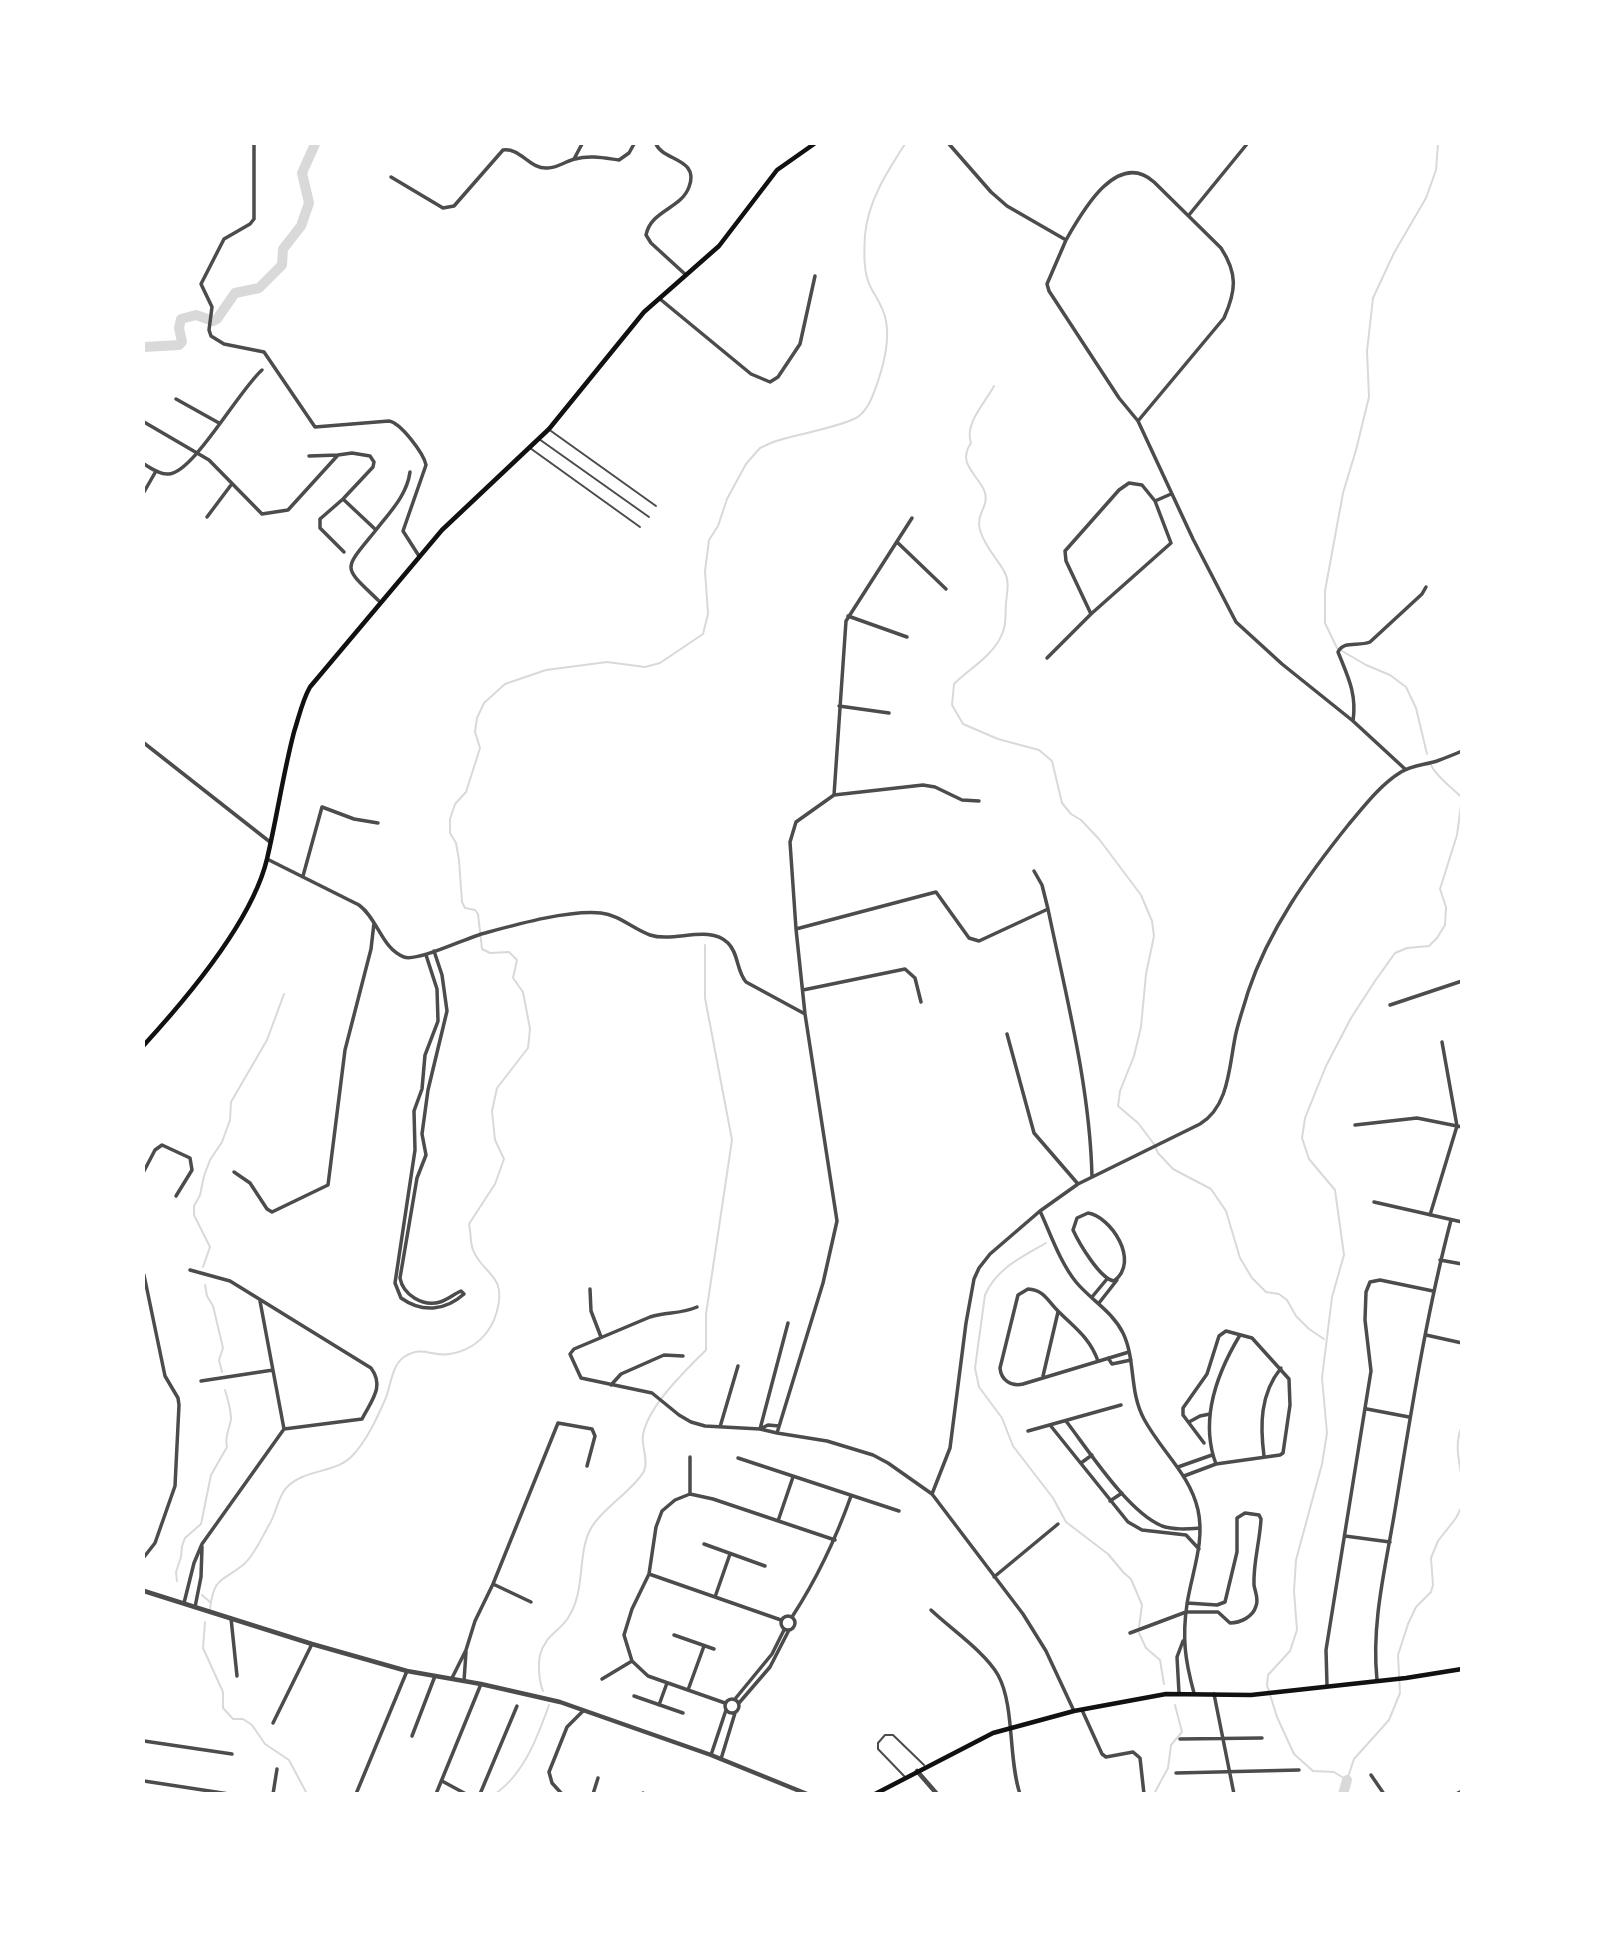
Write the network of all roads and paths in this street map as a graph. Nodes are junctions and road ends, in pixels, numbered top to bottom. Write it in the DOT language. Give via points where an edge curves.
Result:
graph roads {
  1 [pos="254,144"];
  2 [pos="504,144"];
  3 [pos="582,144"];
  4 [pos="634,144"];
  5 [pos="656,144"];
  6 [pos="814,144"];
  7 [pos="949,144"];
  8 [pos="1247,144"];
  9 [pos="508,148"];
  10 [pos="574,159"];
  11 [pos="391,177"];
  12 [pos="1189,215"];
  13 [pos="1066,240"];
  14 [pos="686,275"];
  15 [pos="815,276"];
  16 [pos="658,298"];
  17 [pos="262,370"];
  18 [pos="176,399"];
  19 [pos="1138,421"];
  20 [pos="144,422"];
  21 [pos="219,423"];
  22 [pos="548,429"];
  23 [pos="539,439"];
  24 [pos="530,448"];
  25 [pos="199,453"];
  26 [pos="338,455"];
  27 [pos="309,456"];
  28 [pos="144,464"];
  29 [pos="156,471"];
  30 [pos="410,472"];
  31 [pos="231,485"];
  32 [pos="144,492"];
  33 [pos="1171,494"];
  34 [pos="342,499"];
  35 [pos="1155,501"];
  36 [pos="656,506"];
  37 [pos="207,517"];
  38 [pos="649,517"];
  39 [pos="912,518"];
  40 [pos="640,527"];
  41 [pos="376,530"];
  42 [pos="897,542"];
  43 [pos="344,552"];
  44 [pos="419,556"];
  45 [pos="1426,587"];
  46 [pos="946,589"];
  47 [pos="380,602"];
  48 [pos="1091,614"];
  49 [pos="848,616"];
  50 [pos="907,637"];
  51 [pos="1046,658"];
  52 [pos="839,706"];
  53 [pos="889,713"];
  54 [pos="1353,721"];
  55 [pos="144,743"];
  56 [pos="1461,751"];
  57 [pos="1405,769"];
  58 [pos="834,795"];
  59 [pos="979,801"];
  60 [pos="378,823"];
  61 [pos="270,842"];
  62 [pos="267,859"];
  63 [pos="1034,871"];
  64 [pos="303,876"];
  65 [pos="1048,909"];
  66 [pos="374,921"];
  67 [pos="796,929"];
  68 [pos="434,951"];
  69 [pos="426,955"];
  70 [pos="1461,981"];
  71 [pos="803,990"];
  72 [pos="921,1002"];
  73 [pos="1390,1004"];
  74 [pos="805,1014"];
  75 [pos="1007,1034"];
  76 [pos="1442,1042"];
  77 [pos="144,1045"];
  78 [pos="1355,1125"];
  79 [pos="1459,1126"];
  80 [pos="144,1171"];
  81 [pos="234,1172"];
  82 [pos="1091,1177"];
  83 [pos="1077,1184"];
  84 [pos="176,1196"];
  85 [pos="1374,1202"];
  86 [pos="1040,1211"];
  87 [pos="1430,1215"];
  88 [pos="1451,1220"];
  89 [pos="1461,1222"];
  90 [pos="1440,1260"];
  91 [pos="1461,1264"];
  92 [pos="190,1270"];
  93 [pos="144,1275"];
  94 [pos="1118,1278"];
  95 [pos="1107,1279"];
  96 [pos="590,1289"];
  97 [pos="1433,1291"];
  98 [pos="1092,1297"];
  99 [pos="260,1301"];
  100 [pos="1099,1303"];
  101 [pos="697,1307"];
  102 [pos="1058,1312"];
  103 [pos="788,1323"];
  104 [pos="1240,1335"];
  105 [pos="1426,1335"];
  106 [pos="601,1337"];
  107 [pos="1461,1343"];
  108 [pos="1129,1352"];
  109 [pos="683,1356"];
  110 [pos="1108,1358"];
  111 [pos="1131,1360"];
  112 [pos="1098,1361"];
  113 [pos="737,1366"];
  114 [pos="1281,1368"];
  115 [pos="273,1370"];
  116 [pos="1042,1376"];
  117 [pos="201,1381"];
  118 [pos="611,1385"];
  119 [pos="1121,1405"];
  120 [pos="1367,1409"];
  121 [pos="1210,1414"];
  122 [pos="1410,1417"];
  123 [pos="1066,1421"];
  124 [pos="1189,1422"];
  125 [pos="1050,1425"];
  126 [pos="779,1426"];
  127 [pos="720,1427"];
  128 [pos="284,1429"];
  129 [pos="760,1429"];
  130 [pos="1028,1432"];
  131 [pos="777,1433"];
  132 [pos="1204,1443"];
  133 [pos="1092,1455"];
  134 [pos="1212,1455"];
  135 [pos="1264,1456"];
  136 [pos="690,1457"];
  137 [pos="738,1458"];
  138 [pos="1081,1463"];
  139 [pos="1216,1464"];
  140 [pos="587,1466"];
  141 [pos="1178,1467"];
  142 [pos="1184,1476"];
  143 [pos="793,1477"];
  144 [pos="1122,1493"];
  145 [pos="690,1494"];
  146 [pos="932,1494"];
  147 [pos="851,1496"];
  148 [pos="1110,1502"];
  149 [pos="899,1511"];
  150 [pos="778,1521"];
  151 [pos="1058,1524"];
  152 [pos="1161,1525"];
  153 [pos="1200,1528"];
  154 [pos="1160,1533"];
  155 [pos="1345,1536"];
  156 [pos="835,1540"];
  157 [pos="1390,1542"];
  158 [pos="704,1544"];
  159 [pos="202,1545"];
  160 [pos="1199,1550"];
  161 [pos="730,1554"];
  162 [pos="144,1557"];
  163 [pos="765,1566"];
  164 [pos="649,1574"];
  165 [pos="994,1577"];
  166 [pos="493,1584"];
  167 [pos="144,1591"];
  168 [pos="715,1597"];
  169 [pos="531,1602"];
  170 [pos="184,1603"];
  171 [pos="1187,1603"];
  172 [pos="195,1607"];
  173 [pos="932,1610"];
  174 [pos="1186,1612"];
  175 [pos="792,1617"];
  176 [pos="231,1618"];
  177 [pos="781,1620"];
  178 [pos="786,1630"];
  179 [pos="1130,1633"];
  180 [pos="674,1635"];
  181 [pos="1183,1639"];
  182 [pos="312,1644"];
  183 [pos="704,1646"];
  184 [pos="714,1649"];
  185 [pos="466,1650"];
  186 [pos="632,1661"];
  187 [pos="1461,1669"];
  188 [pos="407,1671"];
  189 [pos="237,1676"];
  190 [pos="435,1676"];
  191 [pos="451,1679"];
  192 [pos="602,1679"];
  193 [pos="1377,1680"];
  194 [pos="464,1681"];
  195 [pos="667,1683"];
  196 [pos="481,1684"];
  197 [pos="1326,1685"];
  198 [pos="688,1690"];
  199 [pos="1179,1693"];
  200 [pos="1194,1693"];
  201 [pos="1214,1694"];
  202 [pos="634,1696"];
  203 [pos="734,1699"];
  204 [pos="725,1703"];
  205 [pos="739,1703"];
  206 [pos="659,1705"];
  207 [pos="517,1706"];
  208 [pos="585,1710"];
  209 [pos="726,1710"];
  210 [pos="1082,1710"];
  211 [pos="1074,1711"];
  212 [pos="683,1713"];
  213 [pos="735,1713"];
  214 [pos="273,1723"];
  215 [pos="1009,1727"];
  216 [pos="412,1736"];
  217 [pos="1262,1738"];
  218 [pos="1180,1739"];
  219 [pos="1223,1739"];
  220 [pos="144,1741"];
  221 [pos="232,1754"];
  222 [pos="711,1755"];
  223 [pos="721,1759"];
  224 [pos="925,1766"];
  225 [pos="276,1769"];
  226 [pos="1299,1770"];
  227 [pos="917,1771"];
  228 [pos="1230,1771"];
  229 [pos="1176,1773"];
  230 [pos="1371,1775"];
  231 [pos="905,1777"];
  232 [pos="598,1778"];
  233 [pos="144,1781"];
  234 [pos="442,1781"];
  235 [pos="1461,1791"];
  236 [pos="229,1794"];
  237 [pos="273,1794"];
  238 [pos="356,1794"];
  239 [pos="436,1794"];
  240 [pos="466,1794"];
  241 [pos="480,1794"];
  242 [pos="562,1794"];
  243 [pos="593,1794"];
  244 [pos="807,1794"];
  245 [pos="875,1794"];
  246 [pos="937,1794"];
  247 [pos="1020,1794"];
  248 [pos="1144,1794"];
  249 [pos="1234,1794"];
  250 [pos="1384,1794"];
  251 [pos="1456,1794"];
  1 -- 44 [label="street" via="256,213 250,224 224,239 201,284 212,307 211,336 223,344 264,352 315,427 389,421 399,426 425,458 403,531"];
  2 -- 9 [label="street"];
  3 -- 10 [label="street"];
  4 -- 10 [label="street" via="619,160"];
  5 -- 14 [label="street" via="684,164 691,183 681,200 654,219 646,234"];
  6 -- 14 [label="main road" via="777,170 719,246"];
  7 -- 13 [label="street" via="1007,206"];
  8 -- 12 [label="street"];
  9 -- 10 [label="street" via="548,168"];
  9 -- 11 [label="street" via="499,152 449,209"];
  12 -- 13 [label="street" via="1144,173 1125,173 1085,208"];
  12 -- 19 [label="street" via="1230,261 1231,302 1212,335"];
  13 -- 19 [label="street" via="1047,284 1049,291"];
  14 -- 16 [label="main road"];
  15 -- 16 [label="street" via="800,344 770,382 751,374"];
  16 -- 22 [label="main road"];
  17 -- 21 [label="street"];
  18 -- 21 [label="street"];
  19 -- 33 [label="street"];
  20 -- 25 [label="street"];
  21 -- 25 [label="street"];
  22 -- 23 [label="main road"];
  22 -- 36 [label="lane"];
  23 -- 24 [label="main road"];
  23 -- 38 [label="lane"];
  24 -- 40 [label="lane"];
  24 -- 44 [label="main road"];
  25 -- 29 [label="street" via="175,473"];
  25 -- 31 [label="street"];
  26 -- 27 [label="street"];
  26 -- 31 [label="street" via="288,510 279,513 262,514"];
  26 -- 34 [label="street" via="365,454 374,463"];
  28 -- 29 [label="street"];
  29 -- 32 [label="street"];
  30 -- 41 [label="street" via="396,505"];
  31 -- 37 [label="street"];
  33 -- 35 [label="street"];
  33 -- 54 [label="street" via="1236,622"];
  34 -- 41 [label="street"];
  34 -- 43 [label="street" via="319,524"];
  35 -- 48 [label="street" via="1171,543"];
  35 -- 48 [label="street" via="1145,487 1134,482 1124,485 1065,551"];
  39 -- 42 [label="street"];
  41 -- 47 [label="street" via="350,567 351,574"];
  42 -- 46 [label="street"];
  42 -- 49 [label="street"];
  44 -- 47 [label="main road"];
  45 -- 54 [label="street" via="1370,642 1345,644 1339,649 1356,703"];
  47 -- 61 [label="main road" via="306,695"];
  48 -- 51 [label="street"];
  49 -- 50 [label="street"];
  49 -- 52 [label="street"];
  52 -- 53 [label="street"];
  52 -- 58 [label="street"];
  54 -- 57 [label="street"];
  55 -- 61 [label="street"];
  56 -- 57 [label="street"];
  57 -- 82 [label="street" via="1366,803 1318,863 1278,926 1256,968 1227,1080 1213,1114"];
  58 -- 59 [label="street" via="923,785 962,800"];
  58 -- 67 [label="street" via="802,816 793,830"];
  60 -- 64 [label="street" via="322,807"];
  61 -- 62 [label="main road"];
  62 -- 64 [label="street"];
  62 -- 77 [label="main road" via="242,916 196,985"];
  63 -- 65 [label="street"];
  64 -- 66 [label="street" via="359,905"];
  65 -- 67 [label="street" via="975,941 936,892"];
  65 -- 82 [label="street" via="1087,1116"];
  66 -- 69 [label="street" via="397,953 412,958"];
  66 -- 81 [label="street" via="345,1050 328,1185 270,1212 253,1187"];
  67 -- 71 [label="street"];
  68 -- 69 [label="street"];
  68 -- 69 [label="street" via="447,1011 428,1090 422,1134 426,1155 417,1178 400,1278 407,1292 426,1303 461,1291 464,1295 431,1309 401,1298 395,1283 415,1150 414,1111 422,1089 425,1055 438,1021 437,989"];
  68 -- 74 [label="street" via="486,933 575,913 601,913 655,936 716,936 729,944 746,982"];
  70 -- 73 [label="street"];
  71 -- 72 [label="street" via="905,969 915,978"];
  71 -- 74 [label="street"];
  74 -- 126 [label="street" via="837,1221"];
  75 -- 83 [label="street" via="1034,1133"];
  76 -- 79 [label="street"];
  78 -- 79 [label="street" via="1417,1118"];
  79 -- 87 [label="street"];
  80 -- 84 [label="street" via="162,1145 190,1158 192,1170"];
  82 -- 83 [label="street"];
  83 -- 86 [label="street"];
  85 -- 87 [label="street"];
  86 -- 98 [label="street" via="1068,1270"];
  86 -- 146 [label="street" via="990,1254 974,1279 954,1429"];
  87 -- 88 [label="street"];
  88 -- 89 [label="street"];
  88 -- 90 [label="street"];
  90 -- 91 [label="street"];
  90 -- 97 [label="street"];
  92 -- 99 [label="street" via="230,1281"];
  93 -- 162 [label="street" via="165,1376 179,1405 175,1486 155,1543"];
  94 -- 95 [label="street"];
  94 -- 95 [label="street" via="1126,1258 1121,1244 1100,1217 1083,1214 1073,1230"];
  94 -- 100 [label="street"];
  95 -- 98 [label="street"];
  96 -- 106 [label="street" via="591,1311"];
  97 -- 105 [label="street"];
  97 -- 120 [label="street" via="1370,1282 1365,1320 1371,1371"];
  98 -- 100 [label="street"];
  99 -- 115 [label="street"];
  99 -- 128 [label="street" via="371,1368 379,1384 362,1419"];
  100 -- 108 [label="street" via="1119,1326"];
  101 -- 106 [label="street" via="650,1317"];
  102 -- 112 [label="street" via="1083,1333"];
  102 -- 116 [label="street"];
  102 -- 116 [label="street" via="1035,1289 1023,1290 1016,1299 1001,1373 1017,1385"];
  103 -- 129 [label="street"];
  104 -- 114 [label="street" via="1257,1342"];
  104 -- 121 [label="street" via="1223,1363"];
  104 -- 124 [label="street" via="1226,1331 1219,1336 1207,1374 1182,1412"];
  105 -- 107 [label="street"];
  105 -- 122 [label="street"];
  106 -- 118 [label="street" via="574,1349 571,1360 581,1378"];
  108 -- 110 [label="street"];
  108 -- 111 [label="street"];
  109 -- 118 [label="street" via="664,1355 621,1374"];
  110 -- 111 [label="street" via="1112,1364"];
  110 -- 112 [label="street"];
  111 -- 141 [label="street" via="1135,1400"];
  112 -- 116 [label="street"];
  113 -- 127 [label="street"];
  114 -- 135 [label="street" via="1265,1393"];
  114 -- 135 [label="street" via="1290,1388 1286,1441 1280,1455"];
  115 -- 117 [label="street"];
  115 -- 128 [label="street"];
  118 -- 127 [label="street" via="654,1395 691,1422"];
  119 -- 123 [label="street"];
  120 -- 122 [label="street"];
  120 -- 155 [label="street"];
  121 -- 124 [label="street"];
  121 -- 134 [label="street"];
  122 -- 157 [label="street"];
  123 -- 125 [label="street"];
  123 -- 133 [label="street"];
  124 -- 132 [label="street"];
  125 -- 130 [label="street"];
  125 -- 138 [label="street"];
  126 -- 129 [label="street"];
  126 -- 131 [label="street"];
  127 -- 129 [label="street"];
  128 -- 159 [label="street"];
  129 -- 131 [label="street"];
  131 -- 146 [label="street" via="873,1455"];
  133 -- 138 [label="street"];
  133 -- 144 [label="street"];
  134 -- 139 [label="street"];
  134 -- 141 [label="street"];
  135 -- 139 [label="street"];
  136 -- 145 [label="street"];
  137 -- 143 [label="street"];
  138 -- 148 [label="street"];
  139 -- 142 [label="street"];
  140 -- 166 [label="street" via="595,1436 592,1429 558,1423"];
  141 -- 142 [label="street"];
  142 -- 153 [label="street" via="1195,1497"];
  143 -- 147 [label="street"];
  143 -- 150 [label="street"];
  144 -- 148 [label="street"];
  144 -- 152 [label="street"];
  145 -- 150 [label="street"];
  145 -- 164 [label="street" via="662,1511"];
  146 -- 165 [label="street"];
  147 -- 149 [label="street"];
  147 -- 156 [label="street"];
  148 -- 154 [label="street" via="1134,1527"];
  150 -- 156 [label="street"];
  151 -- 165 [label="street"];
  152 -- 153 [label="street" via="1180,1530"];
  152 -- 154 [label="street"];
  153 -- 160 [label="street"];
  154 -- 160 [label="street" via="1186,1535"];
  155 -- 157 [label="street"];
  155 -- 197 [label="street" via="1326,1650"];
  156 -- 175 [label="street"];
  157 -- 193 [label="street" via="1375,1634"];
  158 -- 161 [label="street"];
  159 -- 170 [label="street"];
  159 -- 172 [label="street"];
  160 -- 171 [label="street"];
  161 -- 163 [label="street"];
  161 -- 168 [label="street"];
  164 -- 168 [label="street"];
  164 -- 186 [label="street" via="624,1635"];
  165 -- 211 [label="street" via="1039,1641"];
  166 -- 169 [label="street"];
  166 -- 185 [label="street"];
  167 -- 170 [label="street"];
  168 -- 177 [label="street"];
  170 -- 172 [label="street"];
  171 -- 174 [label="street"];
  171 -- 174 [label="street" via="1225,1602 1237,1552 1237,1518 1245,1513 1259,1515 1256,1608 1234,1623 1218,1612"];
  172 -- 176 [label="street"];
  173 -- 215 [label="street" via="997,1675"];
  174 -- 179 [label="street"];
  174 -- 181 [label="street"];
  175 -- 177 [label="street"];
  175 -- 178 [label="street" via="794,1626"];
  176 -- 182 [label="street"];
  176 -- 189 [label="street"];
  177 -- 178 [label="street"];
  178 -- 203 [label="street"];
  178 -- 205 [label="street" via="770,1667"];
  180 -- 183 [label="street"];
  181 -- 199 [label="street" via="1177,1657"];
  181 -- 200 [label="street"];
  182 -- 188 [label="street"];
  182 -- 214 [label="street"];
  183 -- 184 [label="street"];
  183 -- 198 [label="street"];
  185 -- 191 [label="street"];
  185 -- 194 [label="street"];
  186 -- 192 [label="street"];
  186 -- 195 [label="street" via="648,1676"];
  187 -- 193 [label="main road"];
  188 -- 190 [label="street"];
  188 -- 238 [label="street"];
  190 -- 191 [label="street"];
  190 -- 216 [label="street"];
  191 -- 194 [label="street"];
  193 -- 197 [label="main road"];
  194 -- 196 [label="street"];
  195 -- 198 [label="street"];
  195 -- 206 [label="street"];
  196 -- 208 [label="street"];
  196 -- 234 [label="street"];
  197 -- 201 [label="main road" via="1251,1695"];
  198 -- 204 [label="street"];
  199 -- 200 [label="main road"];
  199 -- 210 [label="main road"];
  200 -- 201 [label="main road"];
  201 -- 219 [label="street"];
  202 -- 206 [label="street"];
  203 -- 204 [label="street"];
  203 -- 205 [label="street"];
  204 -- 209 [label="street"];
  205 -- 213 [label="street"];
  206 -- 212 [label="street"];
  207 -- 241 [label="street"];
  208 -- 222 [label="street"];
  208 -- 242 [label="street" via="567,1727 550,1772"];
  209 -- 213 [label="street"];
  209 -- 222 [label="street"];
  210 -- 211 [label="main road"];
  210 -- 248 [label="street" via="1102,1754 1133,1752 1140,1758"];
  211 -- 215 [label="main road"];
  213 -- 223 [label="street"];
  215 -- 224 [label="main road"];
  215 -- 247 [label="street"];
  217 -- 219 [label="street"];
  218 -- 219 [label="street"];
  219 -- 228 [label="street"];
  220 -- 221 [label="street"];
  222 -- 223 [label="street"];
  223 -- 244 [label="street"];
  224 -- 227 [label="main road"];
  224 -- 231 [label="lane" via="893,1735 885,1735 878,1749"];
  225 -- 237 [label="street"];
  226 -- 228 [label="street"];
  227 -- 231 [label="main road"];
  227 -- 246 [label="street"];
  228 -- 229 [label="street"];
  228 -- 249 [label="street"];
  230 -- 250 [label="street"];
  231 -- 245 [label="main road"];
  232 -- 243 [label="street"];
  233 -- 236 [label="street"];
  234 -- 239 [label="street"];
  234 -- 240 [label="street"];
  235 -- 251 [label="street"];
}
